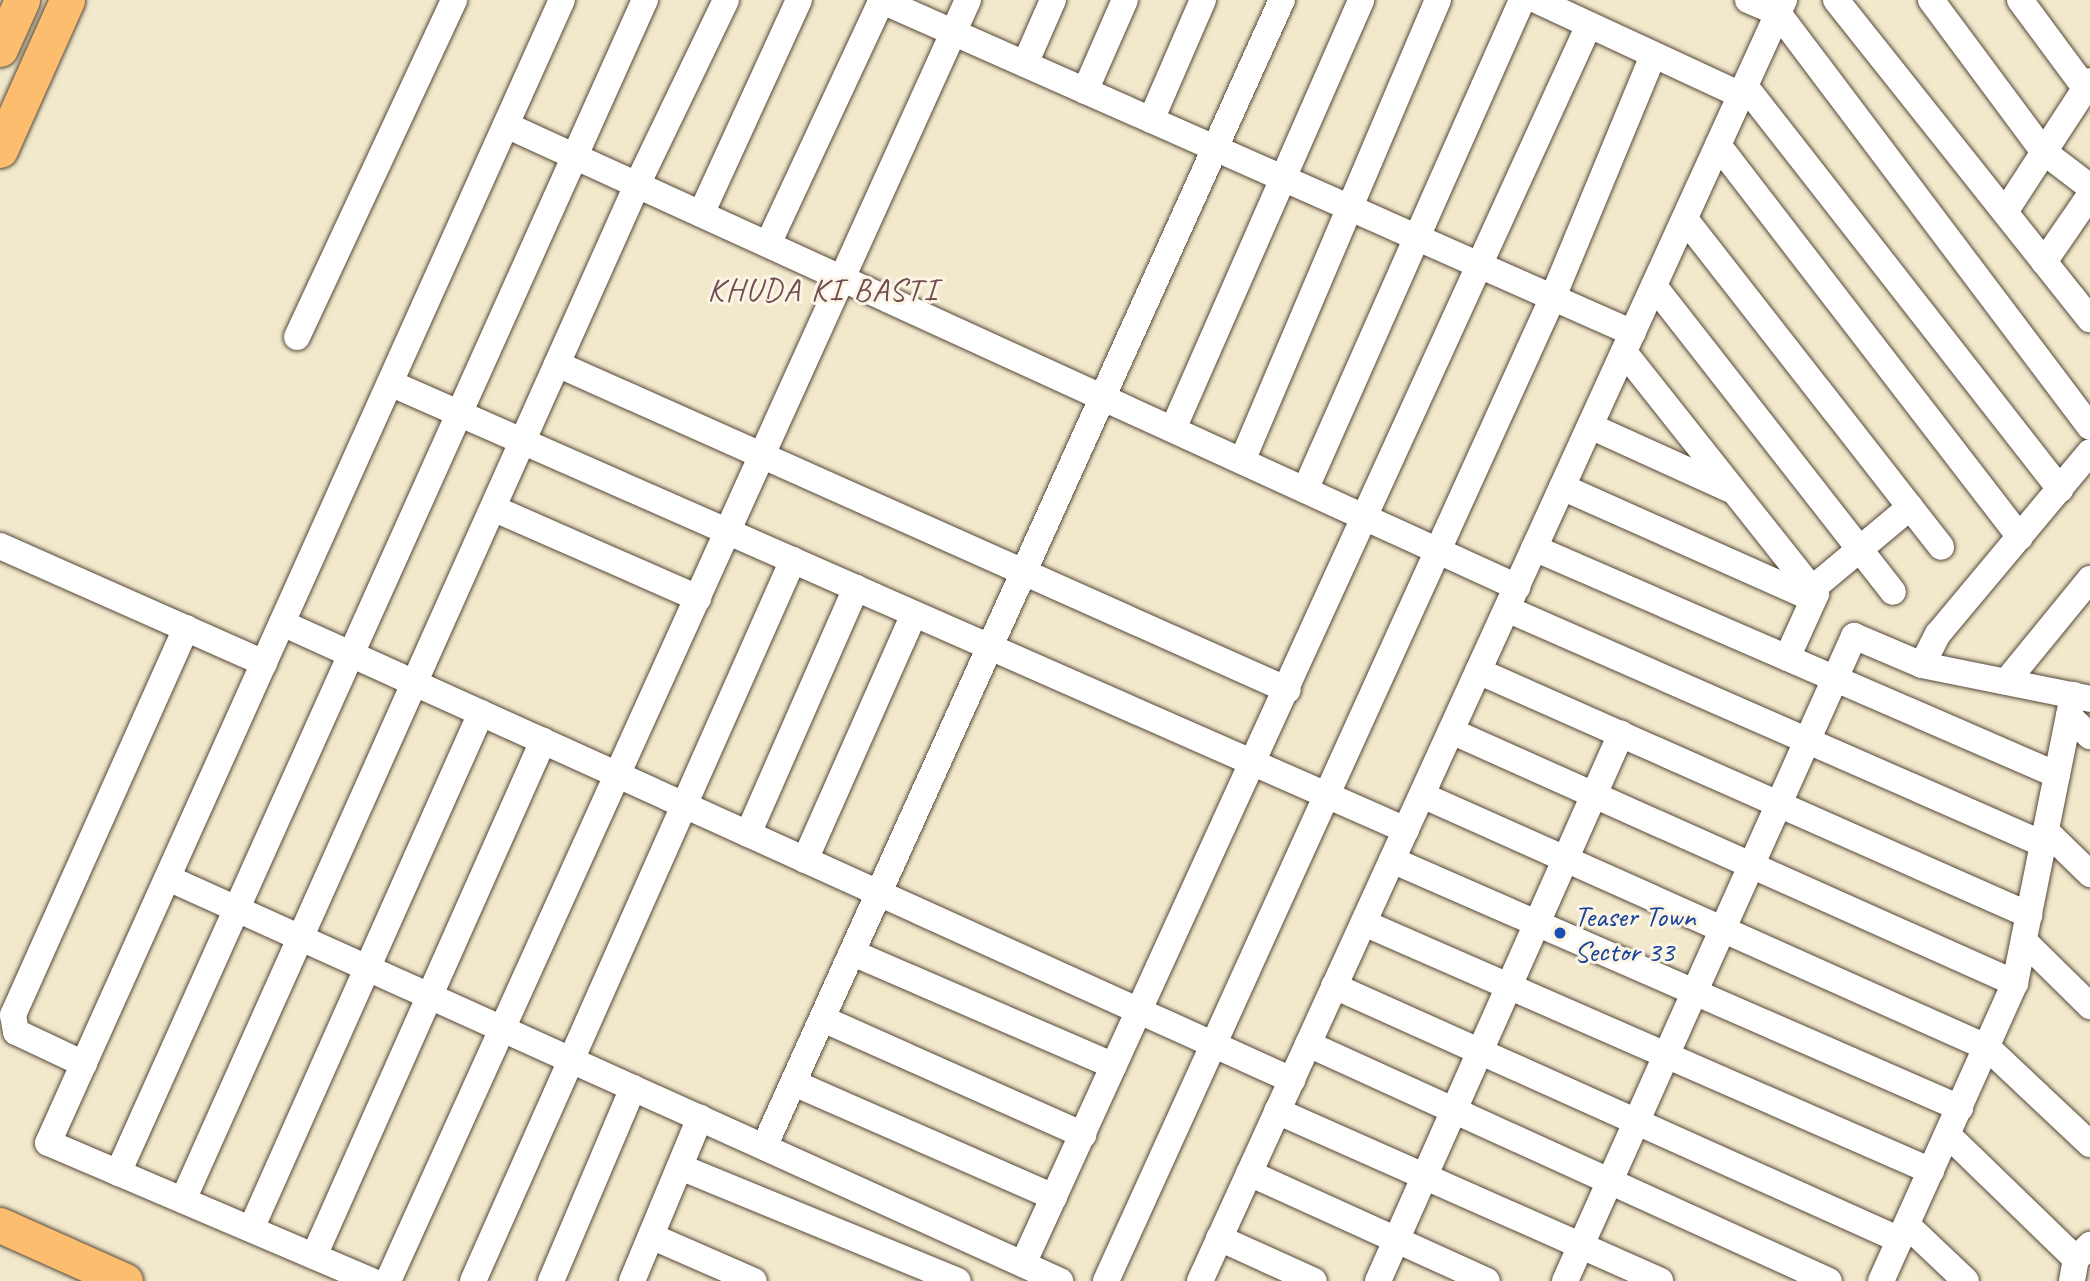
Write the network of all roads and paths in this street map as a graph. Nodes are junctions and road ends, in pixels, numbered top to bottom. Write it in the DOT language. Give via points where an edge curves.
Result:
graph roads {
  1 [pos="22,0"];
  2 [pos="68,0"];
  3 [pos="454,0"];
  4 [pos="562,0"];
  5 [pos="645,0"];
  6 [pos="726,0"];
  7 [pos="799,0"];
  8 [pos="881,0"];
  9 [pos="968,0"];
  10 [pos="1053,0"];
  11 [pos="1125,0"];
  12 [pos="1203,0"];
  13 [pos="1282,0"];
  14 [pos="1361,0"];
  15 [pos="1438,0"];
  16 [pos="1522,0"];
  17 [pos="1536,0"];
  18 [pos="1748,0"];
  19 [pos="1836,0"];
  20 [pos="1931,0"];
  21 [pos="2020,0"];
  22 [pos="1781,7"];
  23 [pos="1590,25"];
  24 [pos="954,33"];
  25 [pos="0,50"];
  26 [pos="1653,55"];
  27 [pos="1025,64"];
  28 [pos="2088,85"];
  29 [pos="1085,91"];
  30 [pos="1743,91"];
  31 [pos="1151,120"];
  32 [pos="506,125"];
  33 [pos="1718,145"];
  34 [pos="1216,148"];
  35 [pos="0,150"];
  36 [pos="2044,152"];
  37 [pos="575,156"];
  38 [pos="1283,178"];
  39 [pos="637,185"];
  40 [pos="2090,187"];
  41 [pos="2090,195"];
  42 [pos="1350,208"];
  43 [pos="2005,212"];
  44 [pos="701,214"];
  45 [pos="1685,219"];
  46 [pos="1417,237"];
  47 [pos="768,244"];
  48 [pos="2044,262"];
  49 [pos="1481,265"];
  50 [pos="843,278"];
  51 [pos="1654,286"];
  52 [pos="1553,297"];
  53 [pos="2089,316"];
  54 [pos="297,337"];
  55 [pos="1628,342"];
  56 [pos="557,364"];
  57 [pos="390,383"];
  58 [pos="1104,398"];
  59 [pos="460,414"];
  60 [pos="1590,426"];
  61 [pos="2090,427"];
  62 [pos="1173,429"];
  63 [pos="523,442"];
  64 [pos="2090,452"];
  65 [pos="762,456"];
  66 [pos="1242,461"];
  67 [pos="1562,487"];
  68 [pos="2060,489"];
  69 [pos="1305,490"];
  70 [pos="1734,491"];
  71 [pos="1910,507"];
  72 [pos="495,509"];
  73 [pos="1366,518"];
  74 [pos="727,532"];
  75 [pos="2020,537"];
  76 [pos="0,546"];
  77 [pos="1941,547"];
  78 [pos="1534,548"];
  79 [pos="1436,550"];
  80 [pos="1860,550"];
  81 [pos="793,561"];
  82 [pos="1026,573"];
  83 [pos="2090,579"];
  84 [pos="856,588"];
  85 [pos="1893,592"];
  86 [pos="1813,594"];
  87 [pos="698,597"];
  88 [pos="1512,598"];
  89 [pos="914,614"];
  90 [pos="282,623"];
  91 [pos="186,628"];
  92 [pos="992,648"];
  93 [pos="351,655"];
  94 [pos="1787,658"];
  95 [pos="264,663"];
  96 [pos="1922,665"];
  97 [pos="1478,671"];
  98 [pos="1835,678"];
  99 [pos="2006,682"];
  100 [pos="417,684"];
  101 [pos="1288,690"];
  102 [pos="2077,703"];
  103 [pos="481,713"];
  104 [pos="1451,731"];
  105 [pos="1620,734"];
  106 [pos="2090,736"];
  107 [pos="543,741"];
  108 [pos="1807,741"];
  109 [pos="1255,764"];
  110 [pos="617,775"];
  111 [pos="2057,775"];
  112 [pos="1327,795"];
  113 [pos="1422,795"];
  114 [pos="1594,795"];
  115 [pos="681,804"];
  116 [pos="1779,804"];
  117 [pos="1406,830"];
  118 [pos="748,834"];
  119 [pos="2044,838"];
  120 [pos="1565,859"];
  121 [pos="805,860"];
  122 [pos="1392,860"];
  123 [pos="1751,865"];
  124 [pos="2090,874"];
  125 [pos="168,878"];
  126 [pos="880,893"];
  127 [pos="237,909"];
  128 [pos="2029,915"];
  129 [pos="1364,923"];
  130 [pos="1536,923"];
  131 [pos="1723,929"];
  132 [pos="302,939"];
  133 [pos="2024,941"];
  134 [pos="853,953"];
  135 [pos="368,968"];
  136 [pos="2015,983"];
  137 [pos="1334,986"];
  138 [pos="1508,986"];
  139 [pos="1694,992"];
  140 [pos="433,998"];
  141 [pos="2090,1006"];
  142 [pos="1140,1011"];
  143 [pos="823,1019"];
  144 [pos="500,1028"];
  145 [pos="1212,1044"];
  146 [pos="1308,1044"];
  147 [pos="1988,1048"];
  148 [pos="1480,1051"];
  149 [pos="1666,1055"];
  150 [pos="569,1059"];
  151 [pos="84,1064"];
  152 [pos="1114,1066"];
  153 [pos="1292,1080"];
  154 [pos="794,1083"];
  155 [pos="633,1088"];
  156 [pos="1961,1108"];
  157 [pos="1454,1110"];
  158 [pos="1278,1111"];
  159 [pos="700,1118"];
  160 [pos="1636,1122"];
  161 [pos="1083,1135"];
  162 [pos="1948,1135"];
  163 [pos="2090,1144"];
  164 [pos="764,1147"];
  165 [pos="680,1167"];
  166 [pos="1931,1171"];
  167 [pos="118,1173"];
  168 [pos="1249,1173"];
  169 [pos="1424,1176"];
  170 [pos="1610,1181"];
  171 [pos="1054,1197"];
  172 [pos="183,1200"];
  173 [pos="0,1225"];
  174 [pos="251,1229"];
  175 [pos="1903,1232"];
  176 [pos="651,1236"];
  177 [pos="1220,1238"];
  178 [pos="1396,1240"];
  179 [pos="975,1243"];
  180 [pos="1581,1246"];
  181 [pos="0,1251"];
  182 [pos="314,1256"];
  183 [pos="2080,1262"];
  184 [pos="1023,1264"];
  185 [pos="93,1267"];
  186 [pos="125,1281"];
  187 [pos="372,1281"];
  188 [pos="388,1281"];
  189 [pos="473,1281"];
  190 [pos="551,1281"];
  191 [pos="632,1281"];
  192 [pos="754,1281"];
  193 [pos="958,1281"];
  194 [pos="1060,1281"];
  195 [pos="1107,1281"];
  196 [pos="1200,1281"];
  197 [pos="1314,1281"];
  198 [pos="1378,1281"];
  199 [pos="1487,1281"];
  200 [pos="1565,1281"];
  201 [pos="1660,1281"];
  202 [pos="1829,1281"];
  203 [pos="1881,1281"];
  204 [pos="1966,1281"];
  1 -- 25 [label="main road"];
  2 -- 35 [label="main road"];
  3 -- 54 [label="street"];
  4 -- 32 [label="street"];
  5 -- 37 [label="street"];
  6 -- 39 [label="street"];
  7 -- 44 [label="street"];
  8 -- 24 [label="street"];
  8 -- 47 [label="street"];
  9 -- 24 [label="street"];
  10 -- 27 [label="street"];
  11 -- 29 [label="street"];
  12 -- 31 [label="street"];
  13 -- 34 [label="street"];
  14 -- 38 [label="street"];
  15 -- 42 [label="street"];
  16 -- 46 [label="street"];
  17 -- 23 [label="street"];
  18 -- 22 [label="street"];
  19 -- 43 [label="street"];
  20 -- 36 [label="street"];
  21 -- 28 [label="street"];
  22 -- 30 [label="street"];
  22 -- 61 [label="street"];
  23 -- 26 [label="street"];
  23 -- 49 [label="street"];
  24 -- 27 [label="street"];
  24 -- 50 [label="street"];
  26 -- 30 [label="street"];
  26 -- 52 [label="street"];
  27 -- 29 [label="street"];
  28 -- 36 [label="street"];
  29 -- 31 [label="street"];
  30 -- 33 [label="street"];
  30 -- 68 [label="street"];
  31 -- 34 [label="street"];
  32 -- 37 [label="street"];
  32 -- 57 [label="street"];
  33 -- 45 [label="street"];
  33 -- 75 [label="street"];
  34 -- 38 [label="street"];
  34 -- 58 [label="street"];
  36 -- 40 [label="street"];
  36 -- 43 [label="street"];
  37 -- 39 [label="street"];
  37 -- 59 [label="street"];
  38 -- 42 [label="street"];
  38 -- 62 [label="street"];
  39 -- 44 [label="street"];
  39 -- 56 [label="street"];
  41 -- 48 [label="street"];
  42 -- 46 [label="street"];
  42 -- 66 [label="street"];
  43 -- 48 [label="street"];
  44 -- 47 [label="street"];
  45 -- 51 [label="street"];
  45 -- 71 [label="street"];
  46 -- 49 [label="street"];
  46 -- 69 [label="street"];
  47 -- 50 [label="street"];
  48 -- 53 [label="street"];
  49 -- 52 [label="street"];
  49 -- 73 [label="street"];
  50 -- 58 [label="street"];
  50 -- 65 [label="street"];
  51 -- 55 [label="street"];
  51 -- 80 [label="street"];
  52 -- 55 [label="street"];
  52 -- 79 [label="street"];
  55 -- 60 [label="street"];
  55 -- 70 [label="street"];
  56 -- 63 [label="street"];
  56 -- 65 [label="street"];
  57 -- 59 [label="street"];
  57 -- 90 [label="street"];
  58 -- 62 [label="street"];
  58 -- 82 [label="street"];
  59 -- 63 [label="street"];
  59 -- 93 [label="street"];
  60 -- 67 [label="street"];
  60 -- 70 [label="street"];
  62 -- 66 [label="street"];
  63 -- 72 [label="street"];
  63 -- 74 [label="street"];
  64 -- 68 [label="street"];
  65 -- 74 [label="street"];
  65 -- 82 [label="street"];
  66 -- 69 [label="street"];
  67 -- 78 [label="street"];
  67 -- 86 [label="street"];
  68 -- 75 [label="street"];
  69 -- 73 [label="street"];
  70 -- 86 [label="street"];
  71 -- 77 [label="street"];
  71 -- 80 [label="street"];
  72 -- 87 [label="street"];
  72 -- 100 [label="street"];
  73 -- 79 [label="street"];
  73 -- 101 [label="street"];
  74 -- 81 [label="street"];
  74 -- 87 [label="street"];
  75 -- 96 [label="street" via="1938,634"];
  76 -- 91 [label="street"];
  78 -- 88 [label="street"];
  78 -- 94 [label="street"];
  79 -- 88 [label="street"];
  79 -- 112 [label="street"];
  80 -- 85 [label="street"];
  80 -- 86 [label="street"];
  81 -- 84 [label="street"];
  81 -- 115 [label="street"];
  82 -- 92 [label="street"];
  82 -- 101 [label="street"];
  83 -- 99 [label="street"];
  84 -- 89 [label="street"];
  84 -- 118 [label="street"];
  86 -- 94 [label="street"];
  87 -- 110 [label="street"];
  88 -- 97 [label="street"];
  88 -- 108 [label="street"];
  89 -- 92 [label="street"];
  89 -- 121 [label="street"];
  90 -- 93 [label="street"];
  90 -- 95 [label="street"];
  91 -- 95 [label="street"];
  91 -- 151 [label="street" via="13,1015 16,1032"];
  92 -- 109 [label="street"];
  92 -- 126 [label="street"];
  93 -- 100 [label="street"];
  93 -- 127 [label="street"];
  94 -- 98 [label="street"];
  95 -- 125 [label="street"];
  96 -- 98 [label="street" via="1854,636"];
  96 -- 99 [label="street"];
  97 -- 104 [label="street"];
  97 -- 105 [label="street"];
  98 -- 108 [label="street"];
  98 -- 111 [label="street"];
  99 -- 102 [label="street"];
  100 -- 103 [label="street"];
  100 -- 132 [label="street"];
  101 -- 109 [label="street"];
  102 -- 106 [label="street"];
  102 -- 111 [label="street"];
  103 -- 107 [label="street"];
  103 -- 135 [label="street"];
  104 -- 113 [label="street"];
  104 -- 114 [label="street"];
  105 -- 114 [label="street"];
  105 -- 116 [label="street"];
  107 -- 110 [label="street"];
  107 -- 140 [label="street"];
  108 -- 116 [label="street"];
  108 -- 119 [label="street"];
  109 -- 112 [label="street"];
  109 -- 142 [label="street"];
  110 -- 115 [label="street"];
  110 -- 144 [label="street"];
  111 -- 119 [label="street"];
  112 -- 117 [label="street"];
  112 -- 145 [label="street"];
  113 -- 117 [label="street"];
  113 -- 120 [label="street"];
  114 -- 120 [label="street"];
  114 -- 123 [label="street"];
  115 -- 118 [label="street"];
  115 -- 150 [label="street"];
  116 -- 123 [label="street"];
  116 -- 128 [label="street"];
  117 -- 122 [label="street"];
  118 -- 121 [label="street"];
  119 -- 124 [label="street"];
  119 -- 128 [label="street"];
  120 -- 130 [label="street"];
  120 -- 131 [label="street"];
  121 -- 126 [label="street"];
  122 -- 129 [label="street"];
  122 -- 130 [label="street"];
  123 -- 131 [label="street"];
  123 -- 136 [label="street"];
  125 -- 127 [label="street"];
  125 -- 151 [label="street"];
  126 -- 134 [label="street"];
  126 -- 142 [label="street"];
  127 -- 132 [label="street"];
  127 -- 167 [label="street"];
  128 -- 133 [label="street"];
  129 -- 137 [label="street"];
  129 -- 138 [label="street"];
  130 -- 138 [label="street"];
  130 -- 139 [label="street"];
  131 -- 139 [label="street"];
  131 -- 147 [label="street"];
  132 -- 135 [label="street"];
  132 -- 172 [label="street"];
  133 -- 136 [label="street"];
  133 -- 141 [label="street"];
  134 -- 143 [label="street"];
  134 -- 152 [label="street"];
  135 -- 140 [label="street"];
  135 -- 174 [label="street"];
  136 -- 147 [label="street"];
  137 -- 146 [label="street"];
  137 -- 148 [label="street"];
  138 -- 148 [label="street"];
  138 -- 149 [label="street"];
  139 -- 149 [label="street"];
  139 -- 156 [label="street"];
  140 -- 144 [label="street"];
  140 -- 182 [label="street"];
  142 -- 145 [label="street"];
  142 -- 152 [label="street"];
  143 -- 154 [label="street"];
  143 -- 161 [label="street"];
  144 -- 150 [label="street"];
  144 -- 188 [label="street"];
  145 -- 153 [label="street"];
  145 -- 195 [label="street"];
  146 -- 153 [label="street"];
  146 -- 157 [label="street"];
  147 -- 156 [label="street"];
  147 -- 163 [label="street"];
  148 -- 157 [label="street"];
  148 -- 160 [label="street"];
  149 -- 160 [label="street"];
  149 -- 166 [label="street"];
  150 -- 155 [label="street"];
  150 -- 189 [label="street"];
  151 -- 167 [label="street" via="48,1143"];
  152 -- 161 [label="street"];
  153 -- 158 [label="street"];
  154 -- 164 [label="street"];
  154 -- 171 [label="street"];
  155 -- 159 [label="street"];
  155 -- 190 [label="street"];
  156 -- 162 [label="street"];
  157 -- 169 [label="street"];
  157 -- 170 [label="street"];
  158 -- 168 [label="street"];
  158 -- 169 [label="street"];
  159 -- 164 [label="street"];
  159 -- 165 [label="street"];
  160 -- 170 [label="street"];
  160 -- 175 [label="street"];
  161 -- 171 [label="street"];
  162 -- 166 [label="street"];
  162 -- 183 [label="street"];
  164 -- 179 [label="street"];
  165 -- 176 [label="street"];
  165 -- 193 [label="street"];
  166 -- 175 [label="street"];
  167 -- 172 [label="street"];
  168 -- 177 [label="street"];
  168 -- 178 [label="street"];
  169 -- 178 [label="street"];
  169 -- 180 [label="street"];
  170 -- 180 [label="street"];
  170 -- 202 [label="street"];
  171 -- 184 [label="street"];
  172 -- 174 [label="street"];
  173 -- 185 [label="main road"];
  174 -- 182 [label="street"];
  175 -- 203 [label="street"];
  175 -- 204 [label="street"];
  176 -- 191 [label="street"];
  176 -- 192 [label="street"];
  177 -- 196 [label="street"];
  177 -- 197 [label="street"];
  178 -- 198 [label="street"];
  178 -- 199 [label="street"];
  179 -- 184 [label="street"];
  179 -- 193 [label="street"];
  180 -- 200 [label="street"];
  180 -- 201 [label="street"];
  181 -- 185 [label="main road" via="17,1259"];
  182 -- 187 [label="street"];
  184 -- 194 [label="street"];
  185 -- 186 [label="main road"];
}
